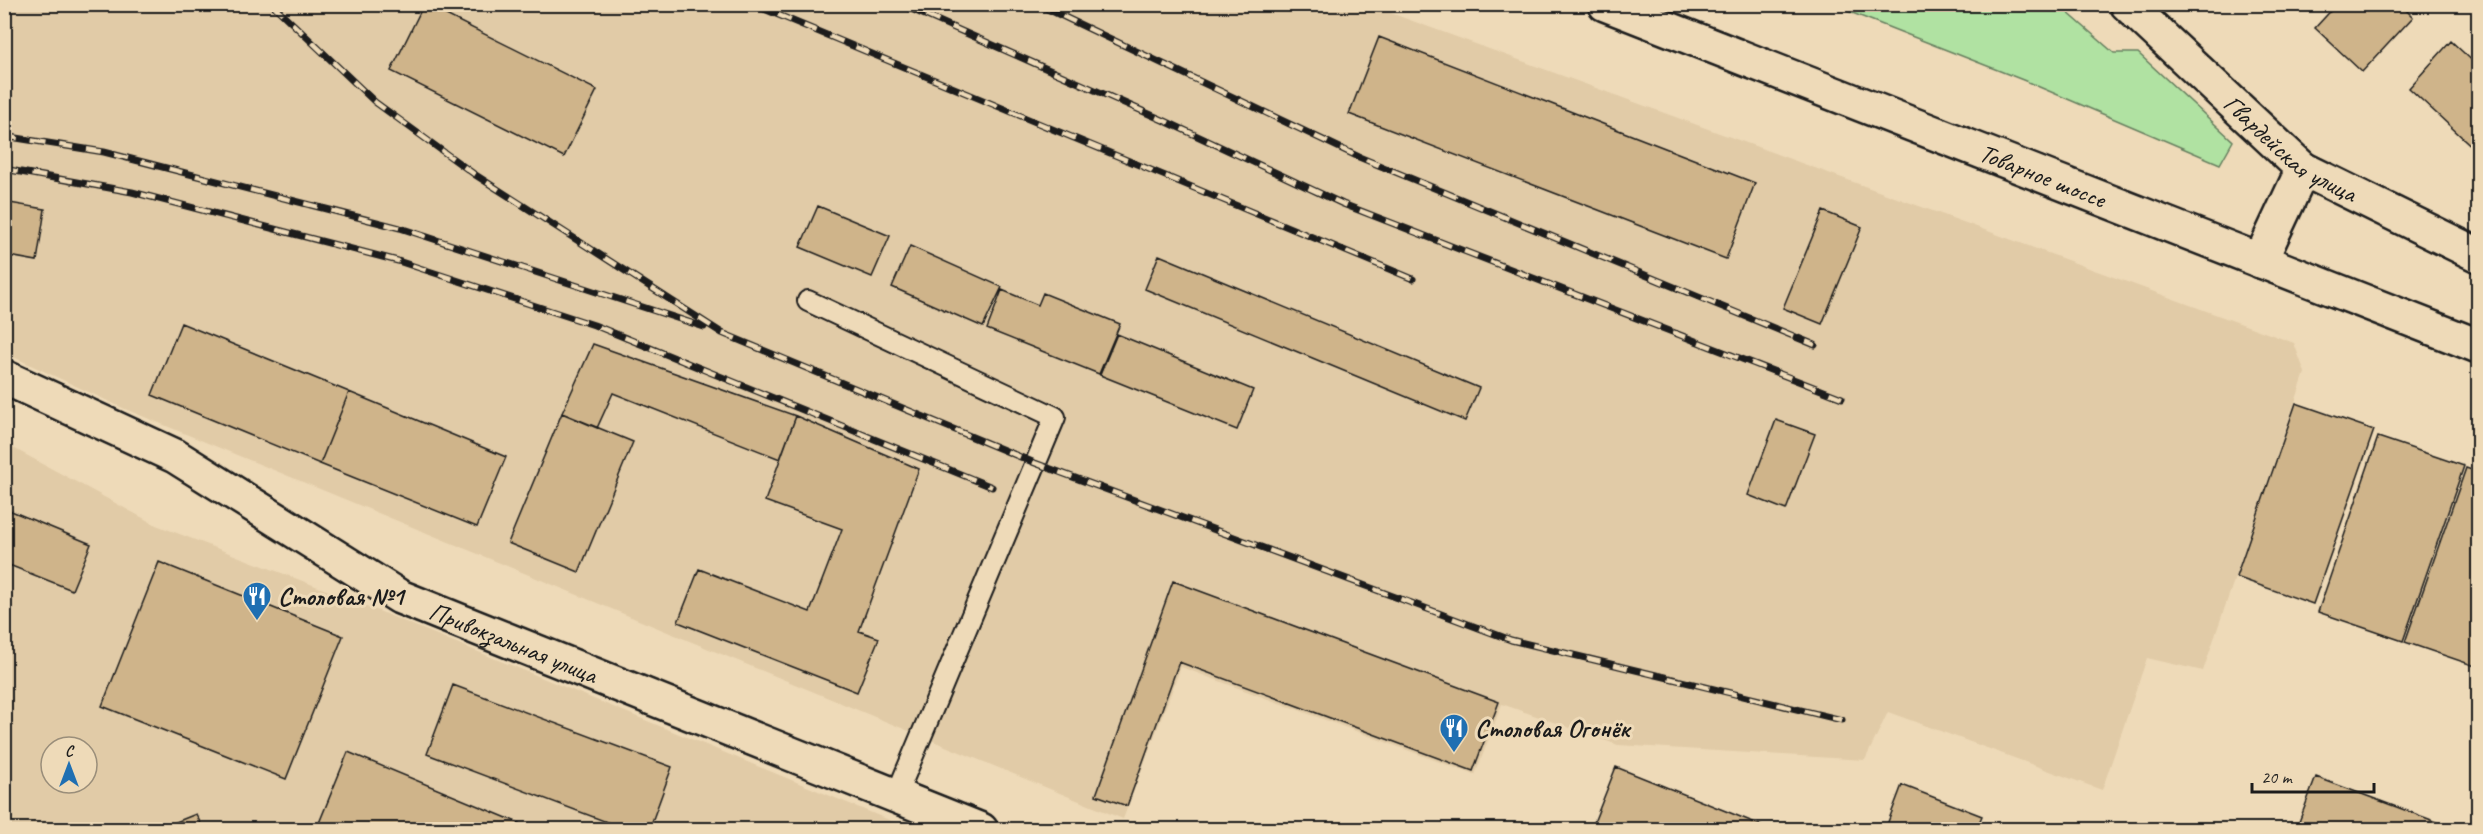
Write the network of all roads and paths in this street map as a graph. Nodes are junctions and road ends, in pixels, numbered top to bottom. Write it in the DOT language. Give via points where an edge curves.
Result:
graph roads {
  1 [pos="1605,4"];
  2 [pos="2127,4"];
  3 [pos="2303,169"];
  4 [pos="2478,255"];
  5 [pos="2260,261"];
  6 [pos="808,301"];
  7 [pos="2478,346"];
  8 [pos="4,377"];
  9 [pos="896,796"];
  10 [pos="981,830"];
  1 -- 5 [label="street, Товарное шоссе"];
  2 -- 3 [label="street, Гвардейская улица"];
  3 -- 4 [label="street, Гвардейская улица"];
  3 -- 5 [label="street"];
  5 -- 7 [label="street, Товарное шоссе"];
  6 -- 9 [label="lane" via="1055,417"];
  8 -- 9 [label="street, Привокзальная улица" via="175,456 399,597"];
  9 -- 10 [label="street, Привокзальная улица"];
}
